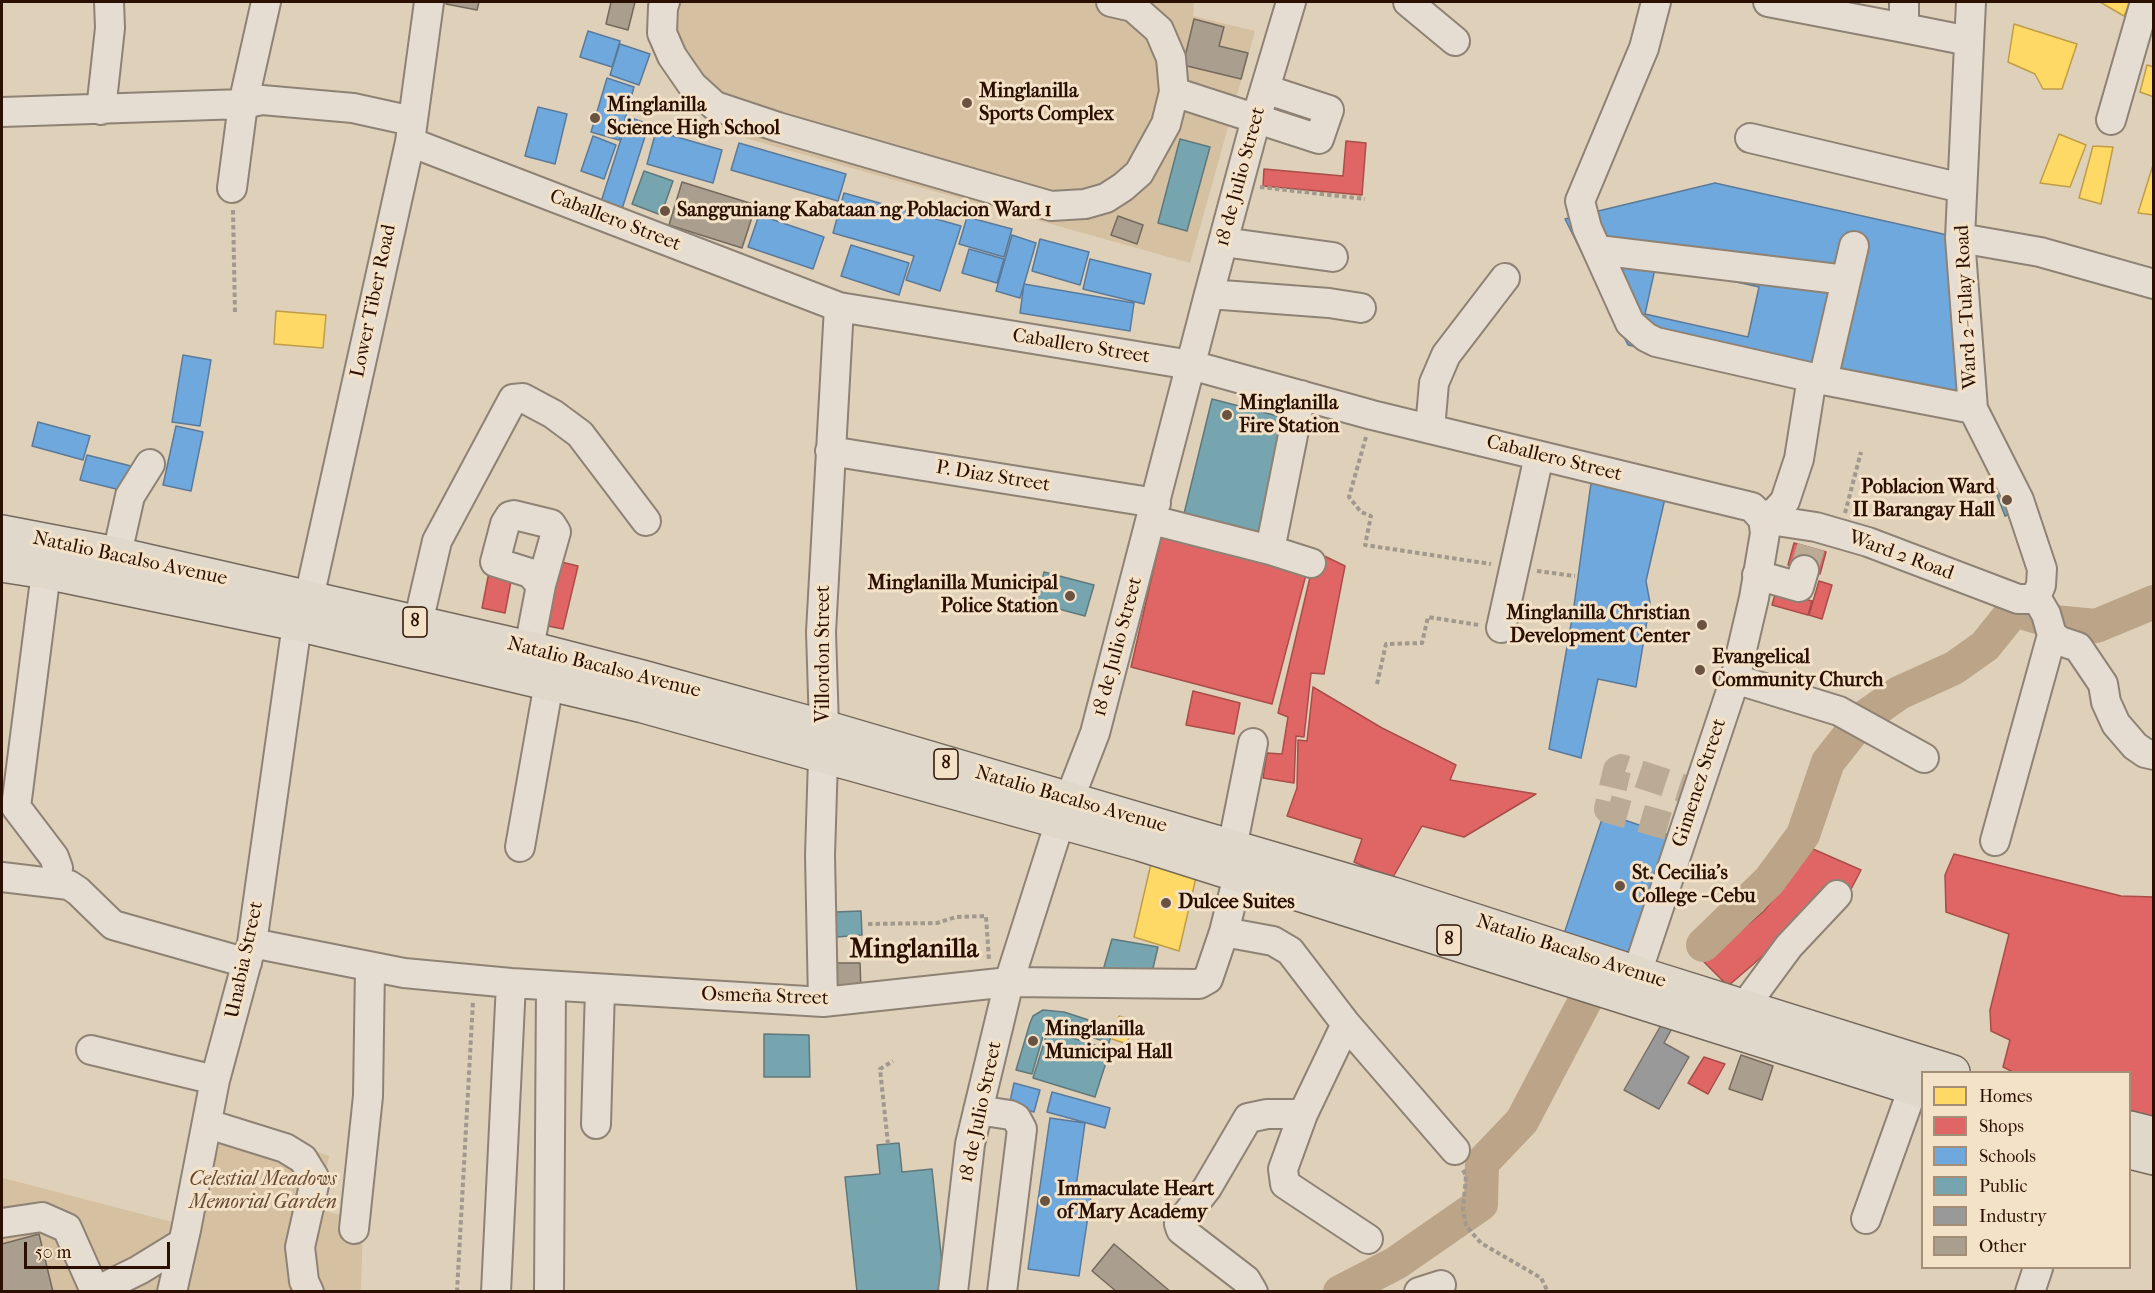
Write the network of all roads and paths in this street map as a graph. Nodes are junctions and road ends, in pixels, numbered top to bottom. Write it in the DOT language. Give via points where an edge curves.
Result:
graph roads {
  1 [pos="109,2"];
  2 [pos="266,2"];
  3 [pos="429,2"];
  4 [pos="665,2"];
  5 [pos="1111,2"];
  6 [pos="1291,2"];
  7 [pos="1408,2"];
  8 [pos="1656,2"];
  9 [pos="1768,2"];
  10 [pos="1971,2"];
  11 [pos="2145,2"];
  12 [pos="1904,15"];
  13 [pos="1455,41"];
  14 [pos="1969,41"];
  15 [pos="1265,89"];
  16 [pos="1174,92"];
  17 [pos="243,104"];
  18 [pos="101,110"];
  19 [pos="2,112"];
  20 [pos="1256,119"];
  21 [pos="2111,120"];
  22 [pos="411,131"];
  23 [pos="1750,138"];
  24 [pos="1239,185"];
  25 [pos="232,188"];
  26 [pos="1962,188"];
  27 [pos="1365,199"];
  28 [pos="1960,238"];
  29 [pos="1223,242"];
  30 [pos="1854,246"];
  31 [pos="1598,250"];
  32 [pos="1333,257"];
  33 [pos="1506,278"];
  34 [pos="1846,280"];
  35 [pos="2154,284"];
  36 [pos="1209,294"];
  37 [pos="839,307"];
  38 [pos="1361,308"];
  39 [pos="235,313"];
  40 [pos="1191,365"];
  41 [pos="1817,385"];
  42 [pos="1301,395"];
  43 [pos="1973,409"];
  44 [pos="1383,418"];
  45 [pos="1430,421"];
  46 [pos="830,451"];
  47 [pos="1861,452"];
  48 [pos="1539,456"];
  49 [pos="150,464"];
  50 [pos="1154,512"];
  51 [pos="1763,519"];
  52 [pos="646,521"];
  53 [pos="2,532"];
  54 [pos="1817,544"];
  55 [pos="1270,550"];
  56 [pos="117,554"];
  57 [pos="1311,563"];
  58 [pos="2,565"];
  59 [pos="1514,568"];
  60 [pos="46,572"];
  61 [pos="1758,575"];
  62 [pos="1575,576"];
  63 [pos="541,585"];
  64 [pos="303,611"];
  65 [pos="2045,617"];
  66 [pos="418,623"];
  67 [pos="1501,628"];
  68 [pos="529,648"];
  69 [pos="1735,678"];
  70 [pos="549,683"];
  71 [pos="1377,684"];
  72 [pos="823,741"];
  73 [pos="1253,743"];
  74 [pos="2154,755"];
  75 [pos="1924,758"];
  76 [pos="1065,810"];
  77 [pos="1995,841"];
  78 [pos="520,847"];
  79 [pos="1235,862"];
  80 [pos="2,877"];
  81 [pos="54,883"];
  82 [pos="1837,895"];
  83 [pos="867,924"];
  84 [pos="1224,932"];
  85 [pos="250,953"];
  86 [pos="370,967"];
  87 [pos="983,968"];
  88 [pos="1637,974"];
  89 [pos="474,980"];
  90 [pos="1009,982"];
  91 [pos="511,983"];
  92 [pos="551,986"];
  93 [pos="600,990"];
  94 [pos="823,1002"];
  95 [pos="1744,1007"];
  96 [pos="1346,1024"];
  97 [pos="91,1050"];
  98 [pos="893,1061"];
  99 [pos="1950,1071"];
  100 [pos="215,1080"];
  101 [pos="1918,1090"];
  102 [pos="978,1110"];
  103 [pos="1303,1114"];
  104 [pos="208,1124"];
  105 [pos="596,1124"];
  106 [pos="2131,1128"];
  107 [pos="2154,1134"];
  108 [pos="888,1144"];
  109 [pos="1455,1150"];
  110 [pos="2131,1152"];
  111 [pos="2154,1158"];
  112 [pos="1866,1219"];
  113 [pos="2,1223"];
  114 [pos="354,1228"];
  115 [pos="1368,1239"];
  116 [pos="183,1243"];
  117 [pos="2038,1269"];
  118 [pos="94,1291"];
  119 [pos="172,1292"];
  120 [pos="309,1292"];
  121 [pos="457,1292"];
  122 [pos="496,1292"];
  123 [pos="549,1292"];
  124 [pos="953,1292"];
  125 [pos="1002,1292"];
  126 [pos="1253,1292"];
  127 [pos="1548,1292"];
  128 [pos="2030,1292"];
  1 -- 18 [label="street"];
  2 -- 17 [label="street"];
  3 -- 22 [label="street, Lower Tiber Road"];
  4 -- 16 [label="street" via="662,33 672,56 692,85 715,106 1051,206 1106,198 1139,173 1166,124"];
  5 -- 16 [label="street" via="1133,7 1159,30 1171,58"];
  6 -- 15 [label="street, 18 de Julio Street"];
  7 -- 13 [label="street"];
  8 -- 31 [label="street" via="1644,48 1580,201"];
  9 -- 12 [label="street"];
  10 -- 14 [label="street, Ward 2-Tulay Road"];
  11 -- 21 [label="street"];
  12 -- 14 [label="street"];
  14 -- 26 [label="street, Ward 2-Tulay Road"];
  15 -- 20 [label="street, 18 de Julio Street"];
  15 -- 20 [label="street" via="1329,110 1319,139"];
  16 -- 20 [label="street"];
  17 -- 18 [label="street, Caballero Street"];
  17 -- 22 [label="street, Caballero Street" via="262,100 353,108"];
  17 -- 25 [label="street"];
  18 -- 19 [label="street, Caballero Street"];
  20 -- 24 [label="street, 18 de Julio Street"];
  22 -- 37 [label="street, Caballero Street"];
  22 -- 64 [label="street, Lower Tiber Road"];
  23 -- 26 [label="street"];
  24 -- 27 [label="path"];
  24 -- 29 [label="street, 18 de Julio Street"];
  25 -- 39 [label="path"];
  26 -- 28 [label="street, Ward 2-Tulay Road"];
  28 -- 35 [label="street" via="2040,252"];
  28 -- 43 [label="street, Ward 2-Tulay Road"];
  29 -- 32 [label="street"];
  29 -- 36 [label="street, 18 de Julio Street"];
  30 -- 34 [label="street"];
  31 -- 34 [label="street"];
  31 -- 41 [label="street" via="1630,323 1646,337"];
  33 -- 45 [label="street" via="1446,354 1434,383"];
  34 -- 41 [label="street"];
  36 -- 38 [label="street"];
  36 -- 40 [label="street, 18 de Julio Street"];
  37 -- 40 [label="street, Caballero Street"];
  37 -- 46 [label="street, Villordon Street"];
  40 -- 42 [label="street, Caballero Street"];
  40 -- 50 [label="street, 18 de Julio Street"];
  41 -- 43 [label="street"];
  41 -- 51 [label="street" via="1785,501"];
  42 -- 44 [label="street, Caballero Street"];
  42 -- 55 [label="street"];
  43 -- 65 [label="street, Ward 2-Tulay Road" via="2023,510 2042,569"];
  44 -- 45 [label="street, Caballero Street"];
  44 -- 59 [label="path" via="1349,497 1361,512 1371,516 1365,545"];
  45 -- 48 [label="street, Caballero Street"];
  46 -- 50 [label="street, P. Diaz Street"];
  46 -- 72 [label="street, Villordon Street" via="821,633"];
  47 -- 54 [label="path"];
  48 -- 51 [label="street, Caballero Street" via="1752,507"];
  48 -- 59 [label="street"];
  49 -- 56 [label="street" via="130,496"];
  50 -- 55 [label="street, P. Diaz Street"];
  50 -- 76 [label="street, 18 de Julio Street" via="1095,733"];
  51 -- 54 [label="street, Ward 2 Road"];
  51 -- 61 [label="street, Gimenez Street" via="1765,533"];
  52 -- 66 [label="street" via="580,434 523,398 513,399 436,541"];
  53 -- 56 [label="highway, Natalio Bacalso Avenue / 8"];
  54 -- 61 [label="street" via="1798,587"];
  54 -- 65 [label="street, Ward 2 Road" via="1868,542 2007,596 2027,599"];
  55 -- 57 [label="street, P. Diaz Street"];
  56 -- 64 [label="highway, Natalio Bacalso Avenue / 8"];
  58 -- 60 [label="highway, Natalio Bacalso Avenue / 8"];
  59 -- 62 [label="path"];
  59 -- 67 [label="street"];
  60 -- 64 [label="highway, Natalio Bacalso Avenue / 8"];
  60 -- 81 [label="street" via="16,807 54,857 58,868"];
  61 -- 69 [label="street, Gimenez Street"];
  63 -- 68 [label="street"];
  64 -- 66 [label="highway, Natalio Bacalso Avenue / 8"];
  64 -- 70 [label="highway, Natalio Bacalso Avenue / 8"];
  64 -- 85 [label="street, Unabia Street"];
  65 -- 74 [label="street" via="2060,641 2078,647 2103,684 2116,724 2135,746"];
  65 -- 77 [label="street, Ward 2-Tulay Road"];
  66 -- 68 [label="highway, Natalio Bacalso Avenue / 8"];
  67 -- 71 [label="path" via="1428,617 1422,644 1386,644"];
  68 -- 72 [label="highway, Natalio Bacalso Avenue / 8" via="642,676"];
  69 -- 75 [label="street" via="1828,707"];
  69 -- 88 [label="street, Gimenez Street" via="1676,828"];
  70 -- 72 [label="highway, Natalio Bacalso Avenue / 8" via="643,706"];
  70 -- 78 [label="street"];
  72 -- 76 [label="highway, Natalio Bacalso Avenue / 8"];
  72 -- 94 [label="street, Villordon Street"];
  73 -- 79 [label="street, Osmeña Street"];
  76 -- 79 [label="highway, Natalio Bacalso Avenue / 8"];
  76 -- 90 [label="street, 18 de Julio Street"];
  79 -- 84 [label="street, Osmeña Street"];
  79 -- 88 [label="highway, Natalio Bacalso Avenue / 8" via="1393,894"];
  79 -- 101 [label="highway, Natalio Bacalso Avenue / 8" via="1462,945"];
  80 -- 81 [label="street, Osmeña Street"];
  81 -- 85 [label="street, Osmeña Street" via="78,891 113,925"];
  82 -- 95 [label="street" via="1789,946"];
  83 -- 87 [label="path" via="937,923 956,917 986,916 989,963"];
  84 -- 90 [label="street, Osmeña Street" via="1203,984"];
  84 -- 96 [label="street" via="1273,941 1290,951"];
  85 -- 86 [label="street, Osmeña Street"];
  85 -- 100 [label="street, Unabia Street"];
  86 -- 89 [label="street, Osmeña Street"];
  86 -- 114 [label="street" via="368,1096"];
  88 -- 95 [label="highway, Natalio Bacalso Avenue / 8"];
  89 -- 91 [label="street, Osmeña Street"];
  89 -- 121 [label="path"];
  90 -- 94 [label="street, Osmeña Street"];
  90 -- 102 [label="street, 18 de Julio Street"];
  91 -- 92 [label="street, Osmeña Street"];
  91 -- 122 [label="street"];
  92 -- 93 [label="street, Osmeña Street"];
  92 -- 123 [label="street"];
  93 -- 94 [label="street, Osmeña Street"];
  93 -- 105 [label="street"];
  95 -- 99 [label="highway, Natalio Bacalso Avenue / 8"];
  96 -- 103 [label="street"];
  96 -- 109 [label="street"];
  97 -- 100 [label="street"];
  98 -- 108 [label="path" via="880,1069"];
  100 -- 104 [label="street, Unabia Street"];
  101 -- 112 [label="street"];
  102 -- 124 [label="street, 18 de Julio Street" via="970,1144"];
  102 -- 125 [label="street" via="1010,1115 1022,1129"];
  103 -- 115 [label="street" via="1283,1169 1285,1184"];
  103 -- 126 [label="street" via="1248,1118 1207,1188 1179,1224 1181,1230 1246,1280"];
  104 -- 116 [label="street, Unabia Street"];
  104 -- 120 [label="street" via="285,1148 303,1159 314,1177 300,1247"];
  106 -- 107 [label="highway"];
  109 -- 127 [label="path" via="1466,1176 1466,1226 1481,1244 1540,1278"];
  110 -- 111 [label="highway"];
  113 -- 118 [label="street" via="42,1217 67,1228"];
  116 -- 118 [label="street"];
  116 -- 119 [label="street, Unabia Street"];
  117 -- 128 [label="street"];
}
